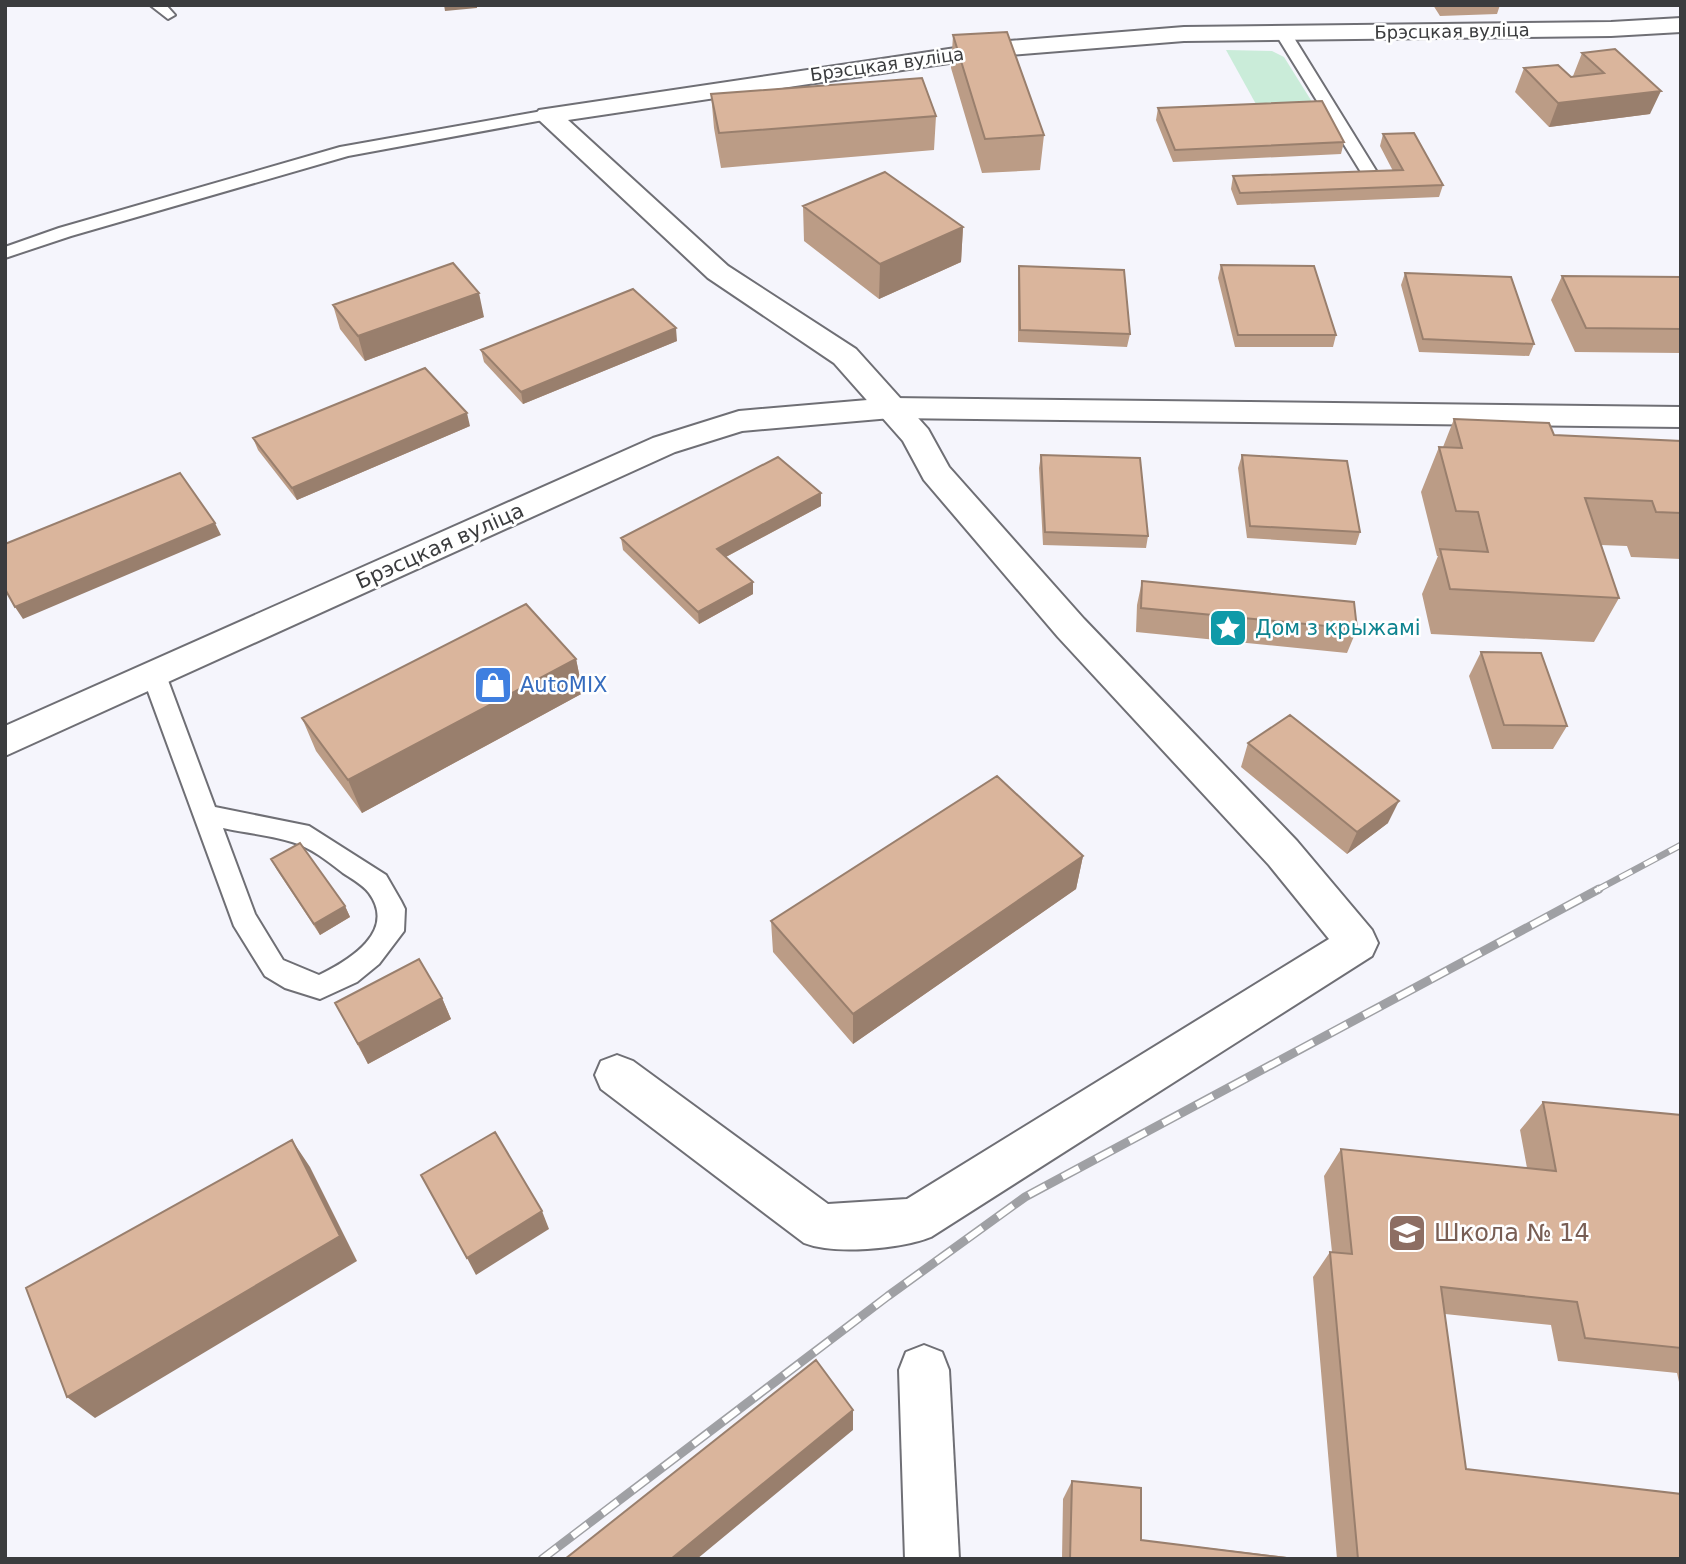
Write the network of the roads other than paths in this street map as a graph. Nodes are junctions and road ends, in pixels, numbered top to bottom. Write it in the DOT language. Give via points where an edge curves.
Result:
graph roads {
  1 [pos="1681,25"];
  2 [pos="1283,33"];
  3 [pos="548,115"];
  4 [pos="1372,177"];
  5 [pos="5,253"];
  6 [pos="891,408"];
  7 [pos="1681,417"];
  8 [pos="154,675"];
  9 [pos="5,742"];
  10 [pos="206,815"];
  11 [pos="617,1075"];
  12 [pos="924,1370"];
  13 [pos="932,1559"];
  1 -- 2 [label="street, Брэсцкая вуліца"];
  2 -- 3 [label="street, Брэсцкая вуліца" via="1184,34 996,49"];
  2 -- 4 [label="lane"];
  3 -- 5 [label="lane" via="346,151"];
  3 -- 6 [label="street" via="718,272 845,356"];
  6 -- 7 [label="street, Брэсцкая вуліца"];
  6 -- 8 [label="street, Брэсцкая вуліца" via="739,421 664,445"];
  6 -- 11 [label="street" via="917,436 935,472 1070,628 1283,853 1357,943 914,1221 821,1227"];
  8 -- 9 [label="street, Брэсцкая вуліца"];
  8 -- 10 [label="lane"];
  10 -- 10 [label="lane" via="243,919 274,968 295,981 320,987 370,956 391,931 392,909 377,884 341,858 300,833"];
  12 -- 13 [label="street"];
}
